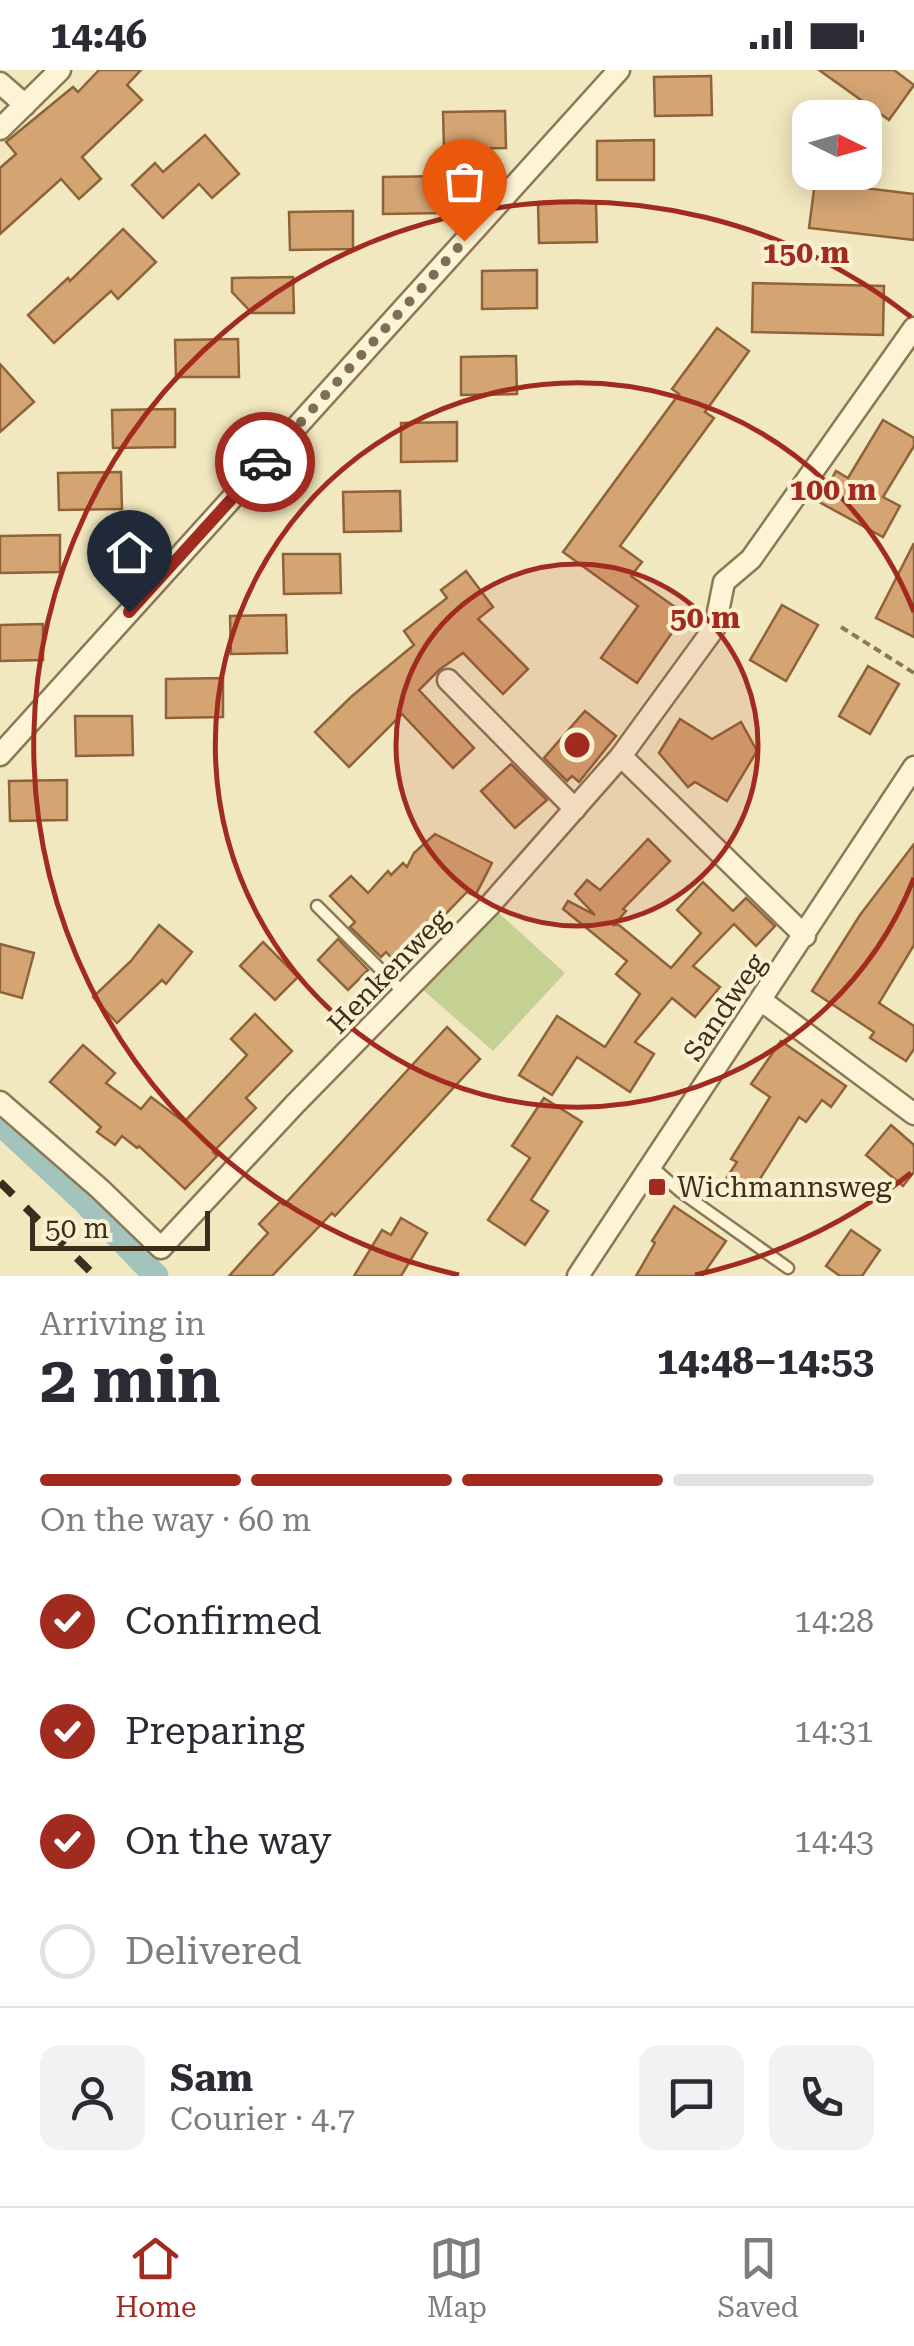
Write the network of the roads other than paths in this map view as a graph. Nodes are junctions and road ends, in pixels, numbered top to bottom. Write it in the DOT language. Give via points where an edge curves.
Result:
graph roads {
  1 [pos="60,70"];
  2 [pos="619,70"];
  3 [pos="0,83"];
  4 [pos="25,105"];
  5 [pos="0,130"];
  6 [pos="914,328"];
  7 [pos="448,680"];
  8 [pos="0,755"];
  9 [pos="621,756"];
  10 [pos="914,767"];
  11 [pos="574,809"];
  12 [pos="317,906"];
  13 [pos="804,936"];
  14 [pos="405,993"];
  15 [pos="762,1001"];
  16 [pos="0,1102"];
  17 [pos="914,1114"];
  18 [pos="650,1166"];
  19 [pos="788,1268"];
  20 [pos="578,1276"];
  1 -- 4 [label="street"];
  2 -- 8 [label="street"];
  3 -- 4 [label="street"];
  4 -- 5 [label="street"];
  6 -- 9 [label="street, Henkenweg" via="751,559 724,582 716,626"];
  7 -- 11 [label="street"];
  9 -- 11 [label="street, Henkenweg"];
  9 -- 13 [label="street"];
  10 -- 13 [label="street, Sandweg"];
  11 -- 14 [label="street, Henkenweg"];
  12 -- 14 [label="lane"];
  13 -- 15 [label="street, Sandweg"];
  14 -- 16 [label="street, Henkenweg" via="161,1248"];
  15 -- 17 [label="street"];
  15 -- 18 [label="street, Sandweg"];
  18 -- 19 [label="lane"];
  18 -- 20 [label="street, Sandweg"];
}
